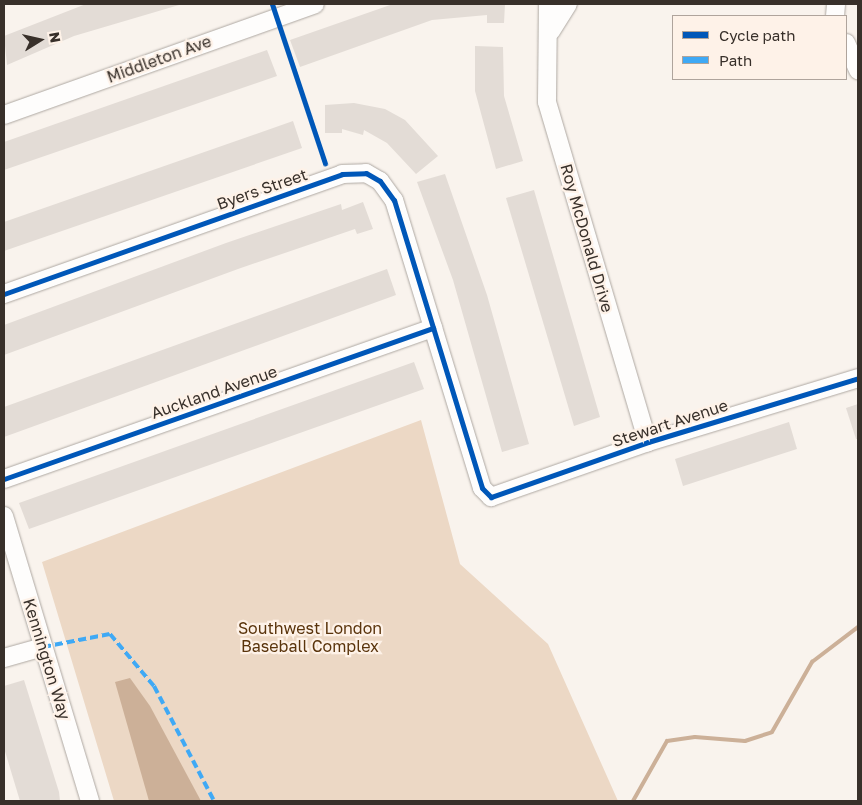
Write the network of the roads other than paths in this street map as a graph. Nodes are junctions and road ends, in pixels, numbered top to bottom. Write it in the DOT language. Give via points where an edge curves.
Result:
graph roads {
  1 [pos="315,4"];
  2 [pos="548,4"];
  3 [pos="568,4"];
  4 [pos="551,31"];
  5 [pos="847,45"];
  6 [pos="858,70"];
  7 [pos="4,115"];
  8 [pos="4,294"];
  9 [pos="433,328"];
  10 [pos="858,378"];
  11 [pos="648,442"];
  12 [pos="4,479"];
  13 [pos="492,496"];
  14 [pos="4,516"];
  15 [pos="43,647"];
  16 [pos="4,658"];
  17 [pos="90,801"];
  1 -- 7 [label="street, Middleton Ave"];
  2 -- 4 [label="street, Roy McDonald Drive"];
  3 -- 4 [label="street"];
  4 -- 11 [label="street, Roy McDonald Drive" via="548,102"];
  5 -- 6 [label="street"];
  8 -- 9 [label="street, Byers Street" via="342,174 366,173 380,181 394,200"];
  9 -- 12 [label="street, Auckland Avenue"];
  9 -- 13 [label="street, Byers Street" via="482,488"];
  10 -- 11 [label="street, Stewart Avenue"];
  11 -- 13 [label="street, Stewart Avenue"];
  14 -- 15 [label="street, Kennington Way"];
  15 -- 16 [label="street"];
  15 -- 17 [label="street, Kennington Way"];
}
